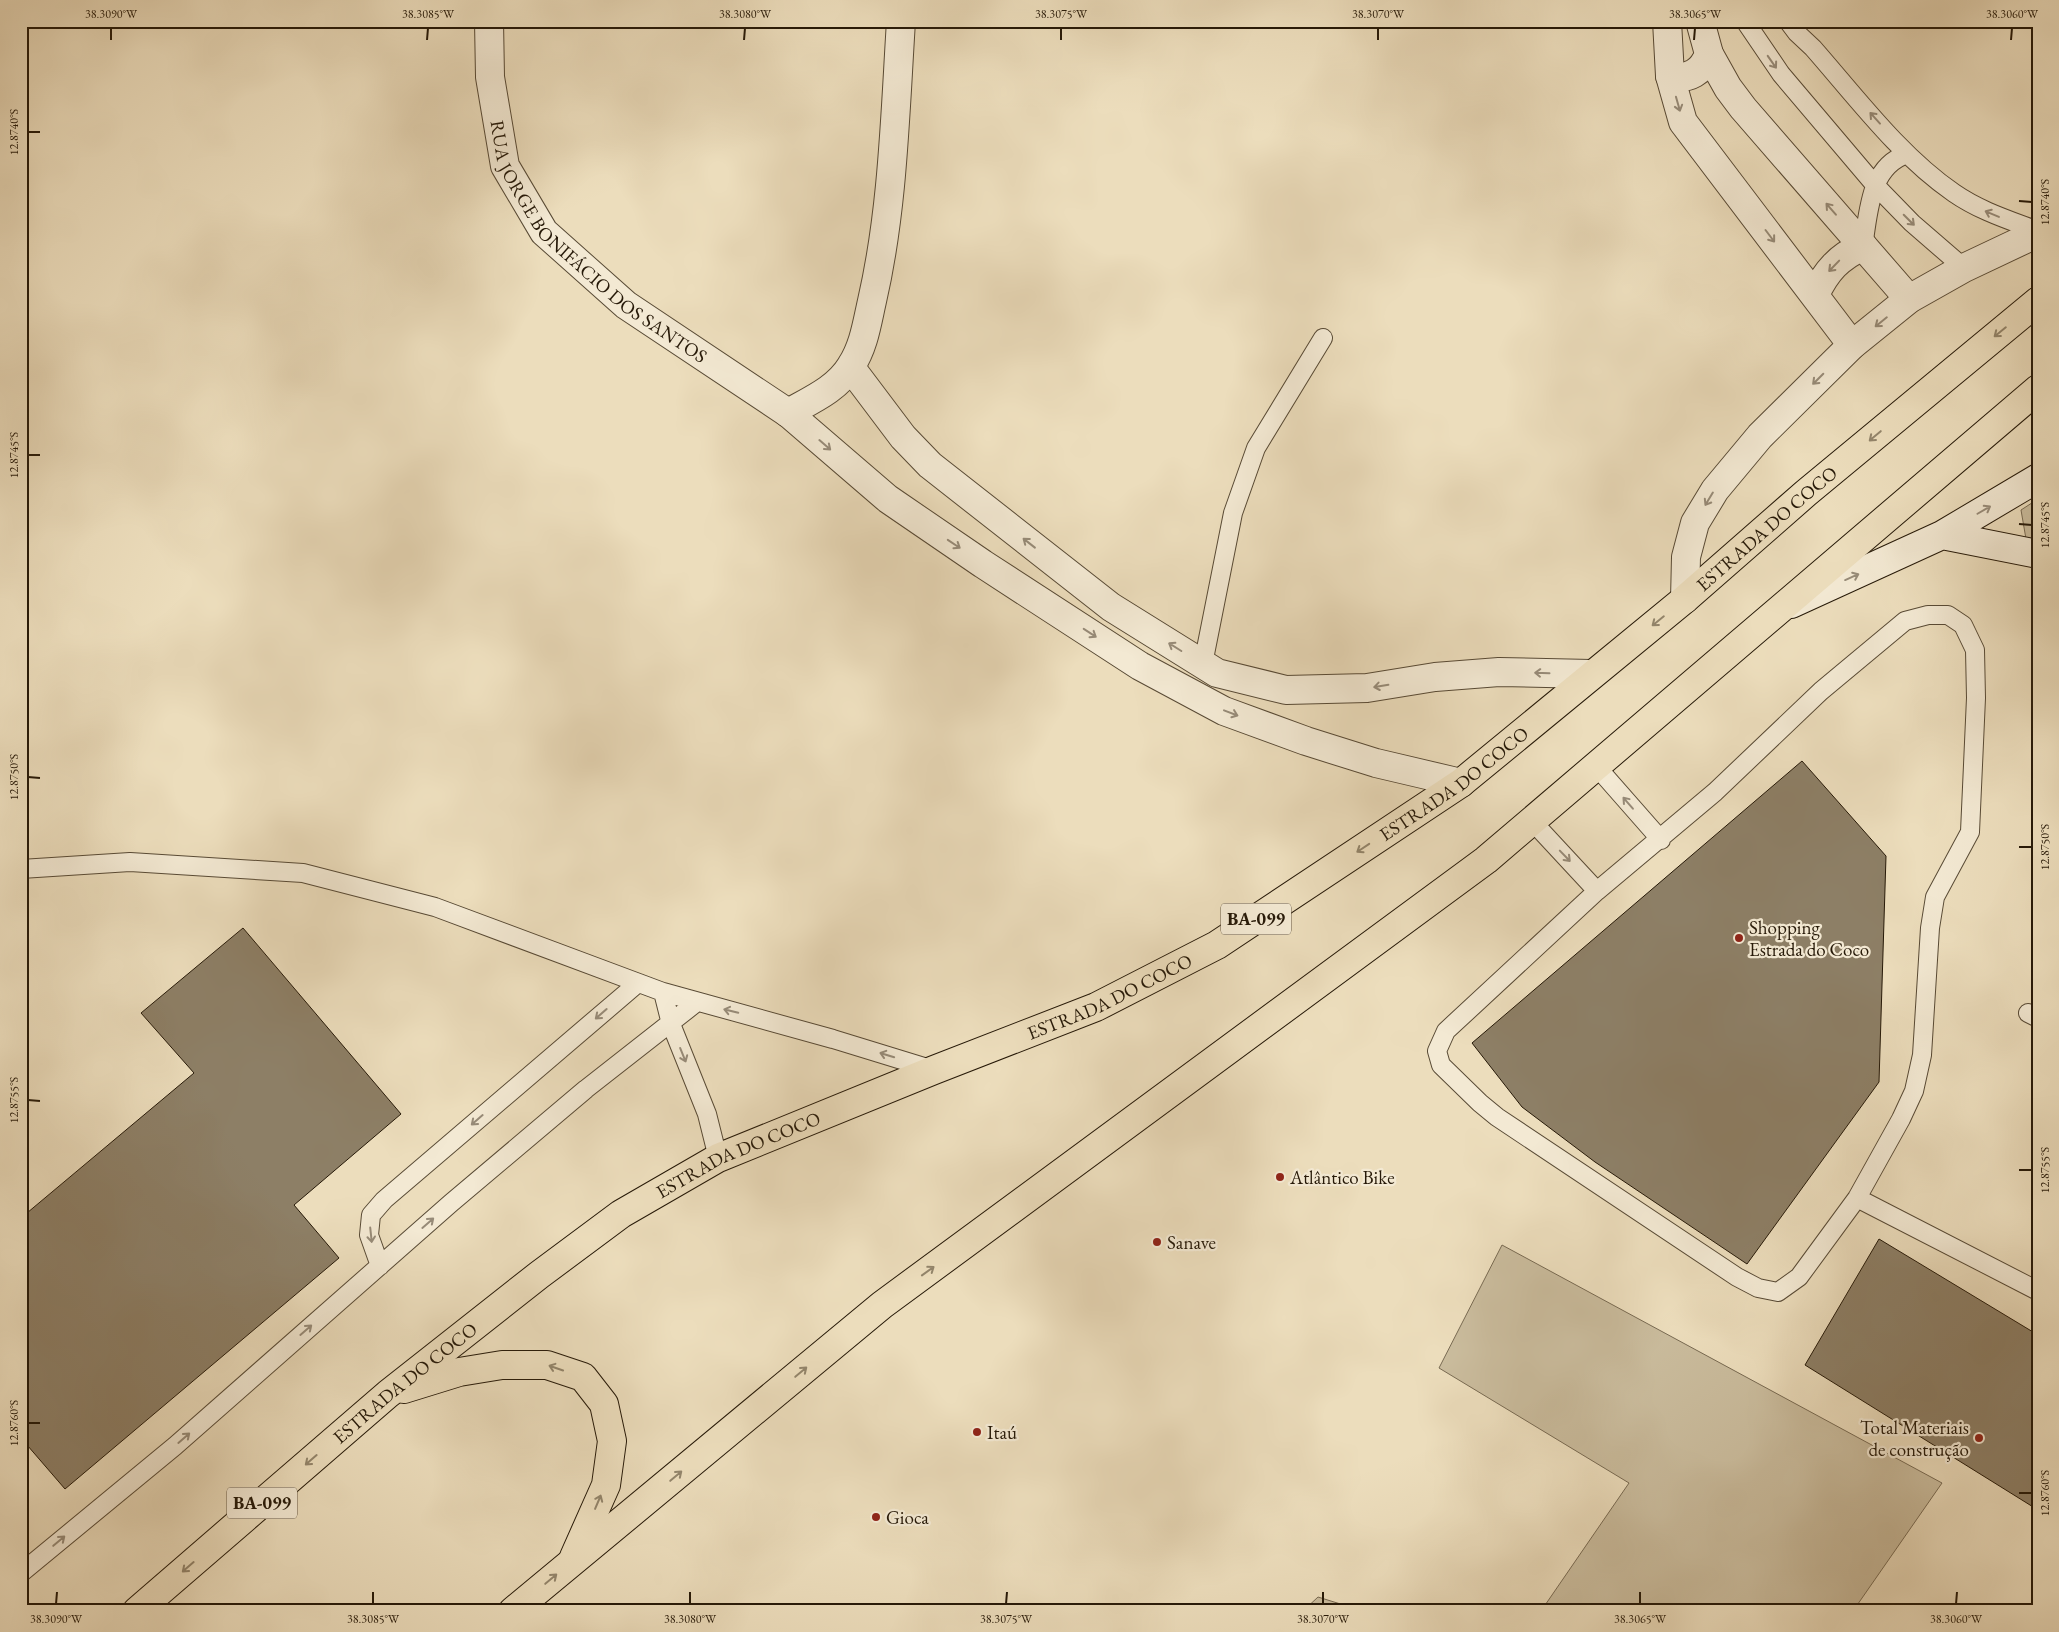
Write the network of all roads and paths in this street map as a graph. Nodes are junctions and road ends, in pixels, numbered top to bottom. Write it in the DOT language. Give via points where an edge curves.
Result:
graph roads {
  1 [pos="489,21"];
  2 [pos="901,21"];
  3 [pos="1667,21"];
  4 [pos="1700,21"];
  5 [pos="1745,21"];
  6 [pos="1788,21"];
  7 [pos="1709,54"];
  8 [pos="1670,76"];
  9 [pos="1907,154"];
  10 [pos="1875,185"];
  11 [pos="2038,232"];
  12 [pos="1863,246"];
  13 [pos="1964,268"];
  14 [pos="1815,295"];
  15 [pos="1909,299"];
  16 [pos="2038,301"];
  17 [pos="1323,338"];
  18 [pos="1852,345"];
  19 [pos="850,368"];
  20 [pos="2038,389"];
  21 [pos="788,413"];
  22 [pos="2038,478"];
  23 [pos="1942,535"];
  24 [pos="2038,554"];
  25 [pos="1050,559"];
  26 [pos="1026,591"];
  27 [pos="1685,599"];
  28 [pos="1776,611"];
  29 [pos="1202,664"];
  30 [pos="1591,674"];
  31 [pos="1185,690"];
  32 [pos="1596,766"];
  33 [pos="1461,783"];
  34 [pos="1532,821"];
  35 [pos="1661,840"];
  36 [pos="21,869"];
  37 [pos="1598,891"];
  38 [pos="638,983"];
  39 [pos="663,992"];
  40 [pos="697,1002"];
  41 [pos="671,1024"];
  42 [pos="934,1070"];
  43 [pos="718,1158"];
  44 [pos="1857,1198"];
  45 [pos="380,1266"];
  46 [pos="2038,1291"];
  47 [pos="388,1394"];
  48 [pos="571,1562"];
  49 [pos="21,1572"];
  50 [pos="137,1611"];
  51 [pos="513,1611"];
  1 -- 21 [label="street, RUA JORGE BONIFÁCIO DOS SANTOS" via="490,77 505,166 544,232 626,305"];
  2 -- 19 [label="street" via="893,157 879,271 861,349"];
  3 -- 8 [label="street"];
  4 -- 7 [label="street"];
  5 -- 10 [label="lane, one-way" via="1781,74"];
  9 -- 6 [label="lane, one-way"];
  7 -- 8 [label="street" via="1705,64 1696,72 1686,77"];
  12 -- 7 [label="street, one-way" via="1743,108"];
  8 -- 14 [label="street, one-way" via="1683,122"];
  9 -- 10 [label="lane" via="1888,164"];
  11 -- 9 [label="lane, one-way" via="1990,214 1954,193"];
  10 -- 12 [label="lane"];
  10 -- 13 [label="lane, one-way" via="1912,223"];
  11 -- 13 [label="street"];
  12 -- 14 [label="street, one-way" via="1834,264"];
  12 -- 15 [label="street"];
  13 -- 15 [label="street"];
  14 -- 18 [label="street"];
  15 -- 18 [label="street, one-way"];
  16 -- 27 [label="highway, ESTRADA DO COCO / BA-099, one-way" via="1806,493"];
  17 -- 29 [label="lane" via="1256,448 1232,513"];
  18 -- 27 [label="street, one-way" via="1760,436 1715,490 1695,523 1686,557"];
  19 -- 21 [label="street" via="832,388"];
  25 -- 19 [label="street, one-way" via="930,465 903,437"];
  20 -- 28 [label="highway"];
  21 -- 26 [label="street, RUA JORGE BONIFÁCIO DOS SANTOS, one-way" via="888,500"];
  23 -- 22 [label="street, one-way"];
  23 -- 24 [label="street"];
  28 -- 23 [label="street, one-way"];
  25 -- 26 [label="street"];
  29 -- 25 [label="street, one-way" via="1111,607"];
  26 -- 31 [label="street, RUA JORGE BONIFÁCIO DOS SANTOS, one-way" via="1140,666"];
  27 -- 30 [label="highway, ESTRADA DO COCO / BA-099, one-way"];
  28 -- 32 [label="highway"];
  30 -- 29 [label="street, one-way" via="1499,672 1435,677 1367,688 1286,690 1217,673"];
  29 -- 31 [label="street"];
  30 -- 33 [label="highway, ESTRADA DO COCO / BA-099"];
  31 -- 33 [label="street, RUA JORGE BONIFÁCIO DOS SANTOS, one-way" via="1224,711 1306,741 1376,763"];
  32 -- 34 [label="highway"];
  35 -- 32 [label="lane, one-way"];
  33 -- 42 [label="highway, ESTRADA DO COCO / BA-099, one-way" via="1217,946 1096,1007"];
  34 -- 37 [label="lane, one-way"];
  48 -- 34 [label="highway, one-way" via="882,1305 1486,860"];
  35 -- 37 [label="lane"];
  35 -- 44 [label="lane" via="1821,691 1905,622 1928,614 1948,615 1963,625 1975,650 1970,832 1935,897 1922,1055 1914,1090"];
  36 -- 38 [label="lane" via="130,862 303,873 435,906"];
  37 -- 44 [label="lane" via="1446,1031 1437,1051 1441,1065 1497,1117 1758,1288 1778,1292 1799,1277"];
  38 -- 39 [label="lane"];
  38 -- 45 [label="lane, one-way" via="384,1200 371,1215 369,1235"];
  39 -- 40 [label="lane"];
  39 -- 41 [label="lane"];
  40 -- 41 [label="lane"];
  42 -- 40 [label="lane, one-way"];
  41 -- 43 [label="lane, one-way" via="707,1114"];
  45 -- 41 [label="lane, one-way" via="586,1089"];
  42 -- 43 [label="highway, ESTRADA DO COCO / BA-099"];
  43 -- 47 [label="highway, ESTRADA DO COCO / BA-099" via="621,1214"];
  44 -- 46 [label="lane"];
  49 -- 45 [label="lane, one-way" via="175,1446"];
  48 -- 47 [label="highway, one-way" via="606,1484 612,1441 604,1404 583,1377 547,1365 502,1365 459,1372"];
  47 -- 50 [label="highway, ESTRADA DO COCO / BA-099, one-way"];
  51 -- 48 [label="highway, one-way"];
}
